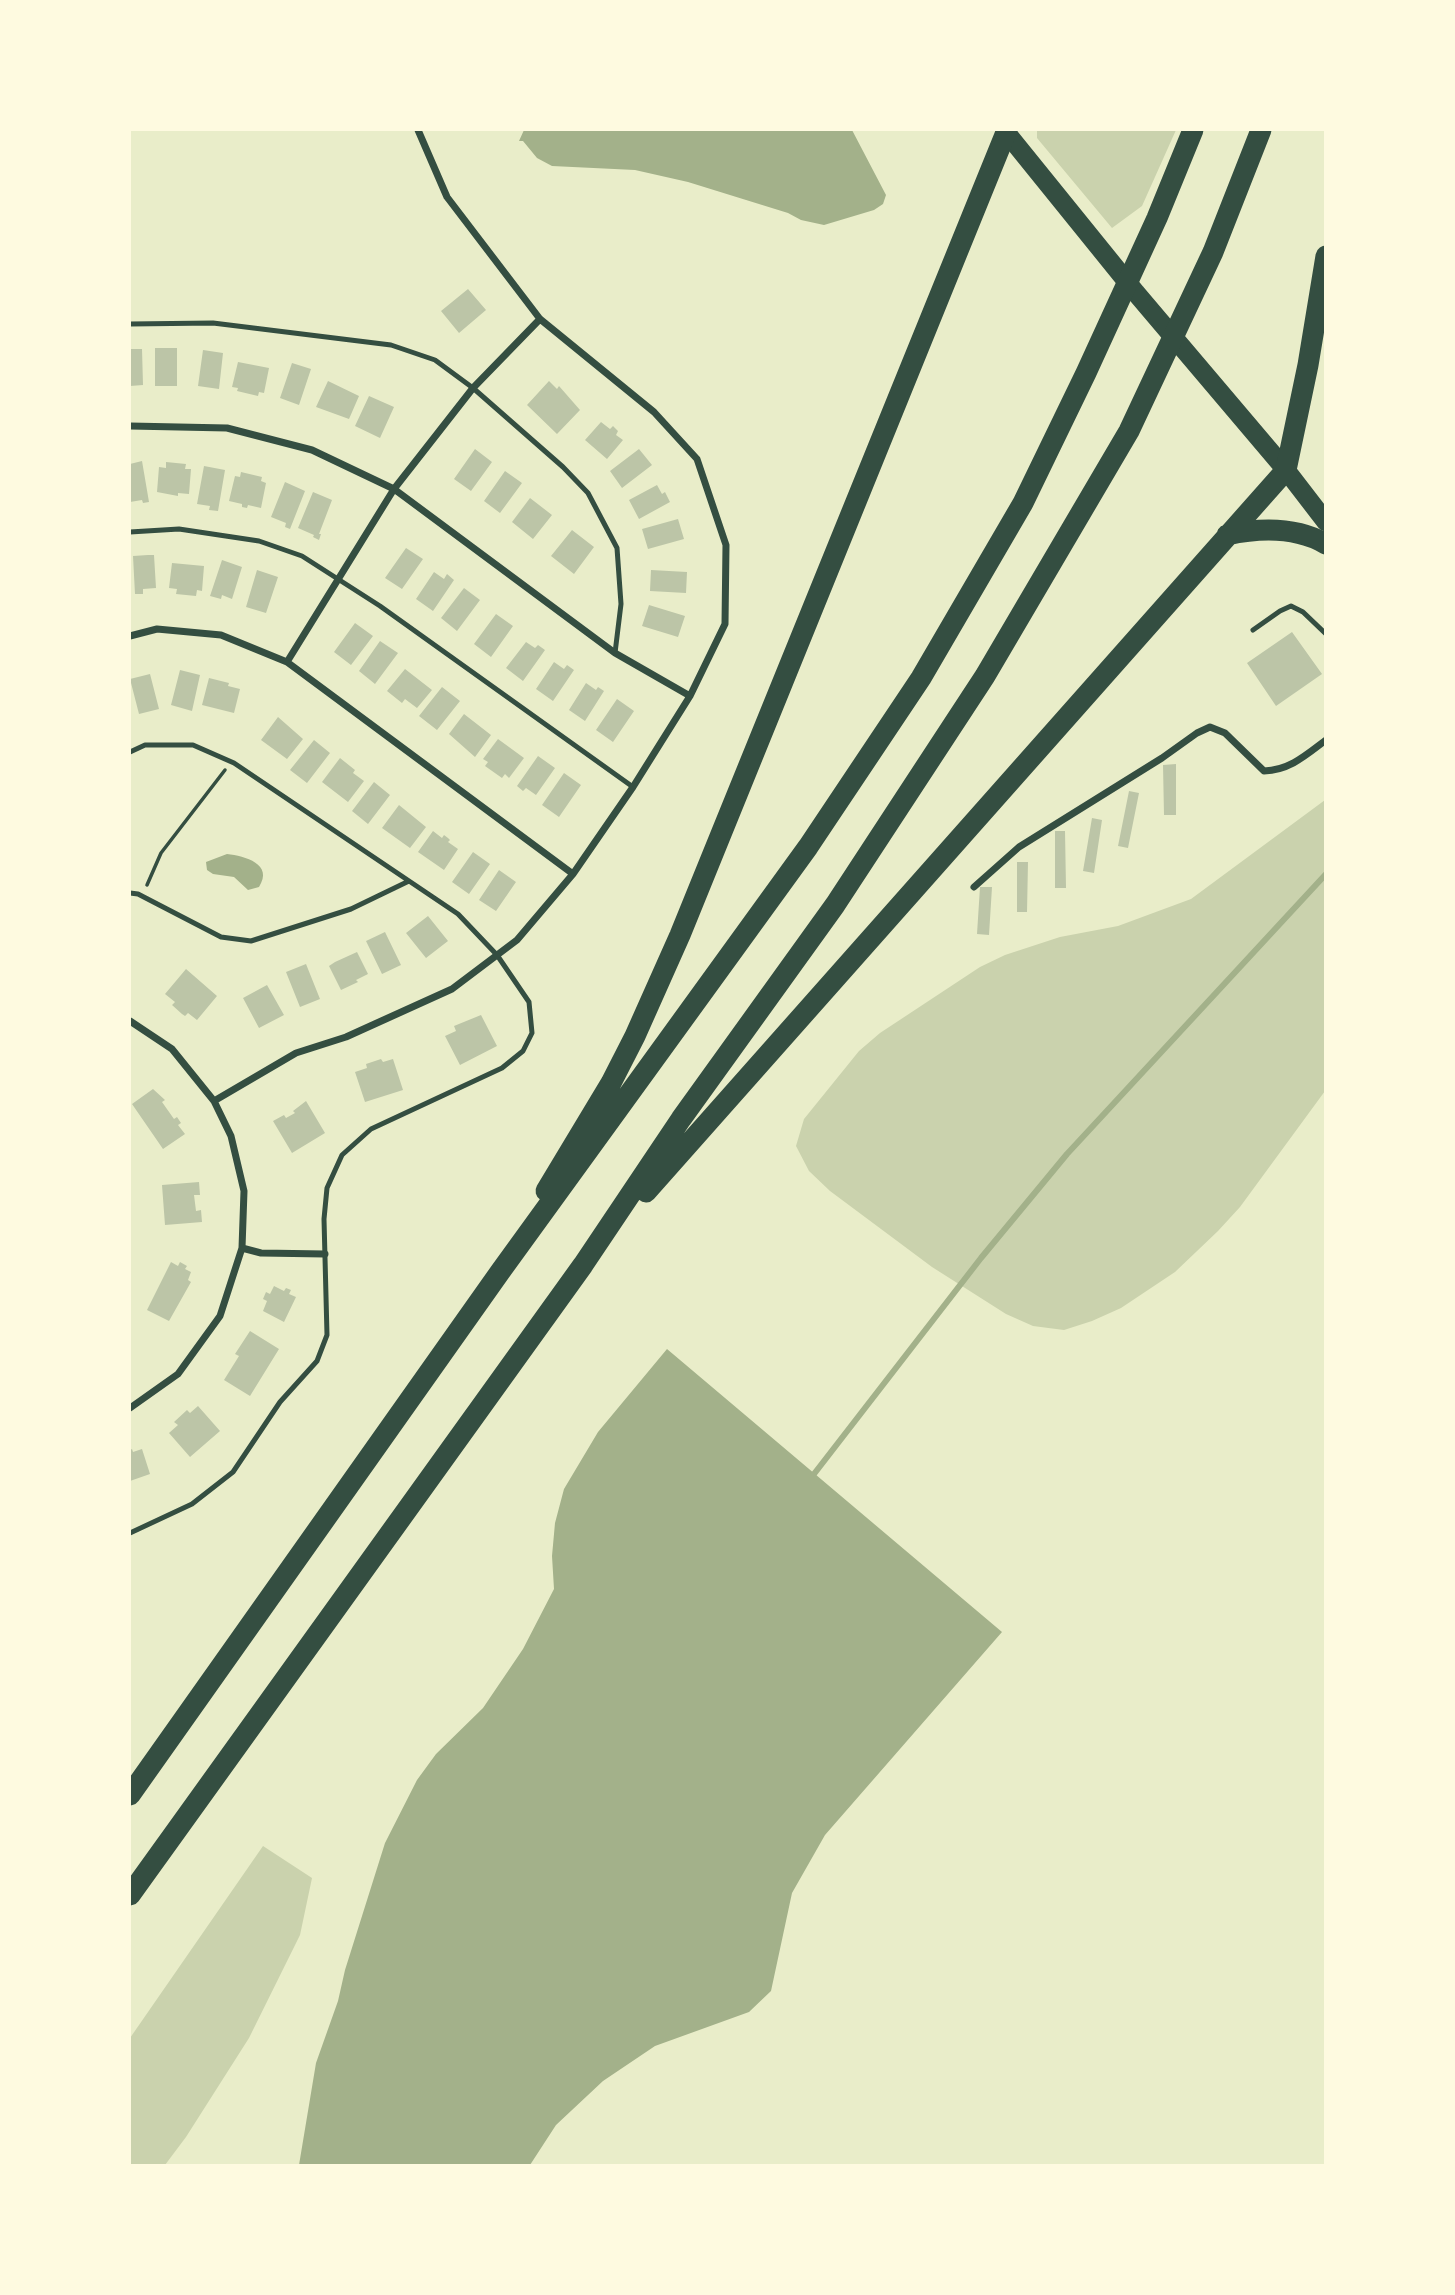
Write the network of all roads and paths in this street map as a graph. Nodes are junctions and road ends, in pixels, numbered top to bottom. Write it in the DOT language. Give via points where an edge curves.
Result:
graph roads {
  1 [pos="418,130"];
  2 [pos="1006,130"];
  3 [pos="1193,130"];
  4 [pos="1261,130"];
  5 [pos="1325,256"];
  6 [pos="540,319"];
  7 [pos="130,324"];
  8 [pos="472,387"];
  9 [pos="130,426"];
  10 [pos="1286,470"];
  11 [pos="394,489"];
  12 [pos="1325,522"];
  13 [pos="130,532"];
  14 [pos="1227,535"];
  15 [pos="1325,544"];
  16 [pos="339,578"];
  17 [pos="1253,630"];
  18 [pos="1325,634"];
  19 [pos="130,636"];
  20 [pos="615,653"];
  21 [pos="287,662"];
  22 [pos="690,696"];
  23 [pos="1325,740"];
  24 [pos="130,752"];
  25 [pos="234,764"];
  26 [pos="633,788"];
  27 [pos="573,874"];
  28 [pos="409,881"];
  29 [pos="974,887"];
  30 [pos="130,893"];
  31 [pos="142,896"];
  32 [pos="497,955"];
  33 [pos="130,1020"];
  34 [pos="214,1101"];
  35 [pos="242,1248"];
  36 [pos="325,1254"];
  37 [pos="583,1265"];
  38 [pos="500,1272"];
  39 [pos="130,1408"];
  40 [pos="130,1533"];
  41 [pos="130,1795"];
  42 [pos="130,1895"];
  1 -- 6 [label="street" via="447,197"];
  2 -- 10 [label="highway"];
  2 -- 38 [label="highway" via="680,935 611,1083"];
  3 -- 38 [label="highway" via="1157,218 1023,503 921,678 808,847"];
  4 -- 37 [label="highway" via="1213,252 1129,431 985,676 850,882"];
  5 -- 10 [label="highway"];
  6 -- 8 [label="street"];
  6 -- 22 [label="street" via="654,412 697,459 726,545 726,624"];
  7 -- 8 [label="lane" via="213,323 391,345 435,360"];
  8 -- 11 [label="street"];
  8 -- 20 [label="lane" via="588,493 617,548 621,604"];
  9 -- 11 [label="street" via="226,428 312,450"];
  10 -- 12 [label="highway"];
  10 -- 14 [label="highway"];
  11 -- 16 [label="street"];
  11 -- 20 [label="street"];
  13 -- 16 [label="lane" via="179,529 260,541 302,556"];
  14 -- 15 [label="highway" via="1271,530"];
  14 -- 37 [label="highway"];
  16 -- 21 [label="street"];
  16 -- 26 [label="lane"];
  17 -- 18 [label="lane" via="1291,606"];
  19 -- 21 [label="street" via="157,629 221,635"];
  20 -- 22 [label="street"];
  21 -- 27 [label="street"];
  22 -- 26 [label="street"];
  23 -- 29 [label="street" via="1280,771 1264,771 1225,733 1210,727 1019,847"];
  24 -- 25 [label="lane" via="145,746 193,745"];
  25 -- 28 [label="lane"];
  25 -- 31 [label="path" via="160,852"];
  26 -- 27 [label="street"];
  27 -- 32 [label="street" via="517,940"];
  28 -- 31 [label="lane" via="351,909 251,941 222,937"];
  28 -- 32 [label="lane" via="458,914"];
  30 -- 31 [label="lane"];
  32 -- 34 [label="street" via="453,989 346,1037 296,1053"];
  32 -- 36 [label="lane" via="530,1002 533,1033 523,1051 502,1068 371,1129 342,1155 327,1188"];
  33 -- 34 [label="street" via="172,1049"];
  34 -- 35 [label="street" via="231,1136 244,1192"];
  35 -- 36 [label="street" via="261,1253"];
  35 -- 39 [label="street" via="220,1316 178,1374"];
  36 -- 40 [label="lane" via="327,1335 317,1361 280,1402 233,1472 192,1504"];
  37 -- 42 [label="highway"];
  38 -- 41 [label="highway"];
}
